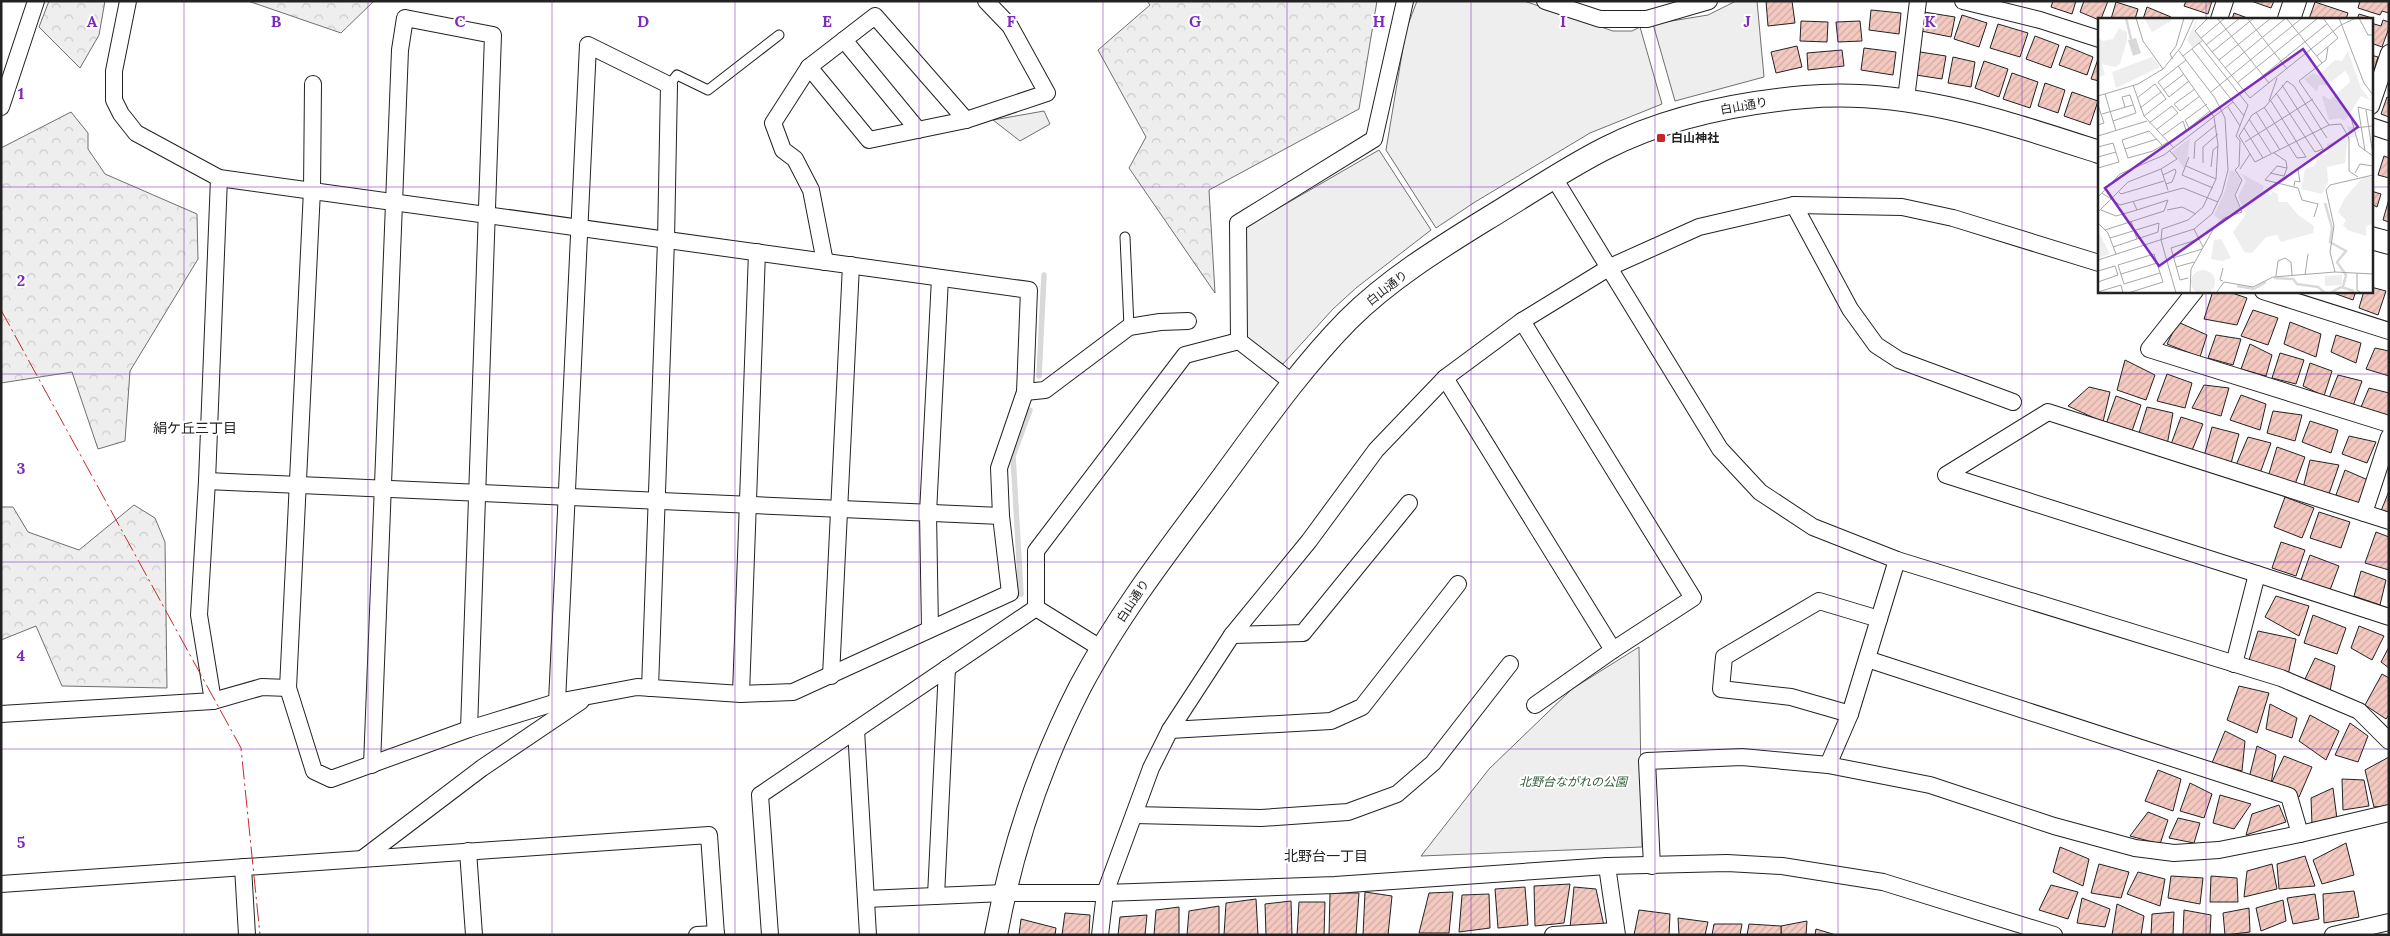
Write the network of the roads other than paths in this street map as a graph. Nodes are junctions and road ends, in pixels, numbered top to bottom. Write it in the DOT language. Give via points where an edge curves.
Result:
graph roads {
  1 [pos="128,1"];
  2 [pos="986,1"];
  3 [pos="1405,1"];
  4 [pos="1545,1"];
  5 [pos="1709,1"];
  6 [pos="1918,1"];
  7 [pos="1963,1"];
  8 [pos="2225,1"];
  9 [pos="2295,1"];
  10 [pos="30,4"];
  11 [pos="2219,18"];
  12 [pos="2289,18"];
  13 [pos="779,35"];
  14 [pos="844,40"];
  15 [pos="2098,40"];
  16 [pos="2389,53"];
  17 [pos="809,67"];
  18 [pos="313,84"];
  19 [pos="669,85"];
  20 [pos="1906,99"];
  21 [pos="2372,103"];
  22 [pos="1,107"];
  23 [pos="966,120"];
  24 [pos="2372,126"];
  25 [pos="918,130"];
  26 [pos="2389,132"];
  27 [pos="2098,152"];
  28 [pos="219,178"];
  29 [pos="1554,178"];
  30 [pos="312,190"];
  31 [pos="394,202"];
  32 [pos="1794,205"];
  33 [pos="486,215"];
  34 [pos="579,228"];
  35 [pos="1125,237"];
  36 [pos="2372,238"];
  37 [pos="666,240"];
  38 [pos="2389,244"];
  39 [pos="757,252"];
  40 [pos="824,262"];
  41 [pos="2098,263"];
  42 [pos="851,265"];
  43 [pos="1610,267"];
  44 [pos="940,278"];
  45 [pos="2194,292"];
  46 [pos="2266,292"];
  47 [pos="1522,320"];
  48 [pos="1188,321"];
  49 [pos="1129,327"];
  50 [pos="2389,331"];
  51 [pos="1239,341"];
  52 [pos="1445,378"];
  53 [pos="1293,383"];
  54 [pos="1025,392"];
  55 [pos="2013,402"];
  56 [pos="2389,424"];
  57 [pos="2389,438"];
  58 [pos="207,481"];
  59 [pos="297,485"];
  60 [pos="383,488"];
  61 [pos="477,493"];
  62 [pos="567,496"];
  63 [pos="657,500"];
  64 [pos="1409,503"];
  65 [pos="748,505"];
  66 [pos="839,509"];
  67 [pos="928,513"];
  68 [pos="2364,513"];
  69 [pos="1001,516"];
  70 [pos="2389,521"];
  71 [pos="1897,560"];
  72 [pos="2257,574"];
  73 [pos="1458,584"];
  74 [pos="1036,608"];
  75 [pos="2389,617"];
  76 [pos="1879,619"];
  77 [pos="930,629"];
  78 [pos="1232,635"];
  79 [pos="1102,649"];
  80 [pos="1613,650"];
  81 [pos="1867,659"];
  82 [pos="1510,664"];
  83 [pos="2234,664"];
  84 [pos="947,668"];
  85 [pos="831,676"];
  86 [pos="288,688"];
  87 [pos="650,688"];
  88 [pos="741,694"];
  89 [pos="587,697"];
  90 [pos="213,701"];
  91 [pos="557,702"];
  92 [pos="1536,705"];
  93 [pos="1,714"];
  94 [pos="1850,714"];
  95 [pos="469,729"];
  96 [pos="856,730"];
  97 [pos="1170,730"];
  98 [pos="2389,741"];
  99 [pos="372,765"];
  100 [pos="1828,765"];
  101 [pos="2389,813"];
  102 [pos="1134,815"];
  103 [pos="2300,834"];
  104 [pos="468,851"];
  105 [pos="362,859"];
  106 [pos="1607,866"];
  107 [pos="1652,866"];
  108 [pos="243,867"];
  109 [pos="1,884"];
  110 [pos="1004,893"];
  111 [pos="1105,893"];
  112 [pos="936,896"];
  113 [pos="866,899"];
  114 [pos="2389,922"];
  115 [pos="1617,933"];
  116 [pos="716,934"];
  117 [pos="248,935"];
  118 [pos="474,935"];
  119 [pos="697,935"];
  120 [pos="770,935"];
  121 [pos="868,935"];
  122 [pos="996,935"];
  123 [pos="1100,935"];
  124 [pos="1553,935"];
  125 [pos="2054,935"];
  126 [pos="2333,935"];
  1 -- 28 [label="street" via="114,71 114,100 121,114 136,134"];
  2 -- 23 [label="street" via="1010,26 1047,93"];
  3 -- 51 [label="street" via="1374,139 1238,223"];
  4 -- 5 [label="street" via="1600,19 1647,19"];
  6 -- 20 [label="street"];
  7 -- 15 [label="street" via="2040,20"];
  8 -- 11 [label="street"];
  9 -- 12 [label="street"];
  10 -- 22 [label="street"];
  13 -- 19 [label="lane" via="708,90 677,75"];
  14 -- 17 [label="street"];
  14 -- 23 [label="street" via="875,16"];
  14 -- 25 [label="street"];
  16 -- 21 [label="street"];
  17 -- 25 [label="street" via="869,140"];
  17 -- 40 [label="street" via="773,123 783,150 795,159 811,190"];
  18 -- 30 [label="street"];
  19 -- 34 [label="street" via="588,45"];
  19 -- 37 [label="street"];
  20 -- 27 [label="street, 白山通り" via="1992,118"];
  20 -- 29 [label="street, 白山通り" via="1851,95 1806,97 1674,120 1604,149"];
  23 -- 25 [label="street"];
  24 -- 26 [label="street"];
  28 -- 30 [label="street"];
  28 -- 58 [label="street"];
  29 -- 43 [label="street"];
  29 -- 53 [label="street, 白山通り" via="1400,277 1352,316"];
  30 -- 31 [label="street"];
  30 -- 59 [label="street"];
  31 -- 33 [label="street"];
  31 -- 33 [label="street" via="400,50 405,18 493,35"];
  31 -- 60 [label="street"];
  32 -- 41 [label="street" via="1902,207 1953,218"];
  32 -- 43 [label="street" via="1699,227"];
  32 -- 55 [label="street" via="1850,309 1876,345 1899,360"];
  33 -- 34 [label="street"];
  33 -- 61 [label="street"];
  34 -- 37 [label="street"];
  34 -- 62 [label="street"];
  35 -- 49 [label="lane"];
  36 -- 38 [label="street"];
  37 -- 39 [label="street"];
  37 -- 63 [label="street"];
  39 -- 40 [label="street"];
  39 -- 65 [label="street"];
  40 -- 42 [label="street"];
  42 -- 44 [label="street"];
  42 -- 66 [label="street"];
  43 -- 47 [label="street"];
  43 -- 71 [label="street" via="1720,449 1760,492 1813,528"];
  44 -- 54 [label="street" via="1029,290"];
  44 -- 67 [label="street"];
  45 -- 56 [label="street" via="2149,349"];
  46 -- 50 [label="street"];
  47 -- 52 [label="street"];
  47 -- 80 [label="street" via="1693,598"];
  48 -- 49 [label="street"];
  49 -- 54 [label="street" via="1045,390"];
  51 -- 53 [label="street"];
  51 -- 74 [label="street" via="1184,355 1036,552"];
  52 -- 78 [label="street" via="1376,450 1309,541"];
  52 -- 80 [label="street"];
  53 -- 79 [label="street, 白山通り" via="1151,574"];
  54 -- 69 [label="street" via="999,468"];
  57 -- 68 [label="street"];
  58 -- 59 [label="street"];
  58 -- 90 [label="street" via="199,615"];
  59 -- 60 [label="street"];
  59 -- 86 [label="street"];
  60 -- 61 [label="street"];
  60 -- 99 [label="street"];
  61 -- 62 [label="street"];
  61 -- 95 [label="street"];
  62 -- 63 [label="street"];
  62 -- 91 [label="street"];
  63 -- 65 [label="street"];
  63 -- 87 [label="street"];
  64 -- 78 [label="street" via="1303,633"];
  65 -- 66 [label="street"];
  65 -- 88 [label="street"];
  66 -- 67 [label="street"];
  66 -- 85 [label="street"];
  67 -- 69 [label="street"];
  67 -- 77 [label="street"];
  68 -- 70 [label="street"];
  68 -- 72 [label="street" via="2048,412 1946,475"];
  69 -- 77 [label="street" via="1010,593"];
  71 -- 76 [label="street"];
  71 -- 83 [label="street"];
  72 -- 75 [label="street"];
  72 -- 83 [label="street"];
  73 -- 97 [label="street" via="1362,707 1331,721"];
  74 -- 79 [label="street"];
  74 -- 84 [label="street"];
  76 -- 81 [label="street"];
  76 -- 94 [label="street" via="1819,601 1724,657 1721,689 1791,697"];
  77 -- 85 [label="street"];
  78 -- 97 [label="street"];
  79 -- 110 [label="street, 白山通り" via="1080,686 1041,773"];
  80 -- 92 [label="street"];
  81 -- 94 [label="street"];
  81 -- 103 [label="street" via="2289,796"];
  82 -- 102 [label="street" via="1433,763 1397,794 1348,812 1261,818"];
  83 -- 98 [label="street" via="2281,678 2359,711"];
  84 -- 96 [label="street"];
  84 -- 112 [label="street"];
  85 -- 88 [label="street" via="793,692"];
  86 -- 90 [label="street" via="262,687"];
  86 -- 99 [label="street" via="314,771 331,779"];
  87 -- 88 [label="street"];
  87 -- 89 [label="street" via="637,687"];
  89 -- 91 [label="street"];
  89 -- 105 [label="street" via="482,768"];
  90 -- 93 [label="street"];
  91 -- 95 [label="street"];
  94 -- 100 [label="street"];
  95 -- 99 [label="street"];
  96 -- 113 [label="street"];
  96 -- 120 [label="street" via="760,794"];
  97 -- 102 [label="street" via="1150,768"];
  100 -- 103 [label="street" via="1930,785 2054,826 2135,848 2174,853 2218,850"];
  100 -- 107 [label="street" via="1742,758 1647,760"];
  101 -- 103 [label="street"];
  102 -- 111 [label="street"];
  104 -- 105 [label="street"];
  104 -- 116 [label="street" via="709,835"];
  104 -- 118 [label="street"];
  105 -- 108 [label="street"];
  106 -- 107 [label="street"];
  106 -- 111 [label="street" via="1335,885"];
  106 -- 115 [label="street"];
  107 -- 125 [label="street" via="1726,863 1840,874 1883,882"];
  108 -- 109 [label="street"];
  108 -- 117 [label="street"];
  110 -- 111 [label="street"];
  110 -- 112 [label="street"];
  110 -- 122 [label="street, 白山通り"];
  111 -- 123 [label="street"];
  112 -- 113 [label="street"];
  113 -- 121 [label="street"];
  114 -- 126 [label="street"];
  115 -- 124 [label="street"];
  116 -- 119 [label="street"];
}
